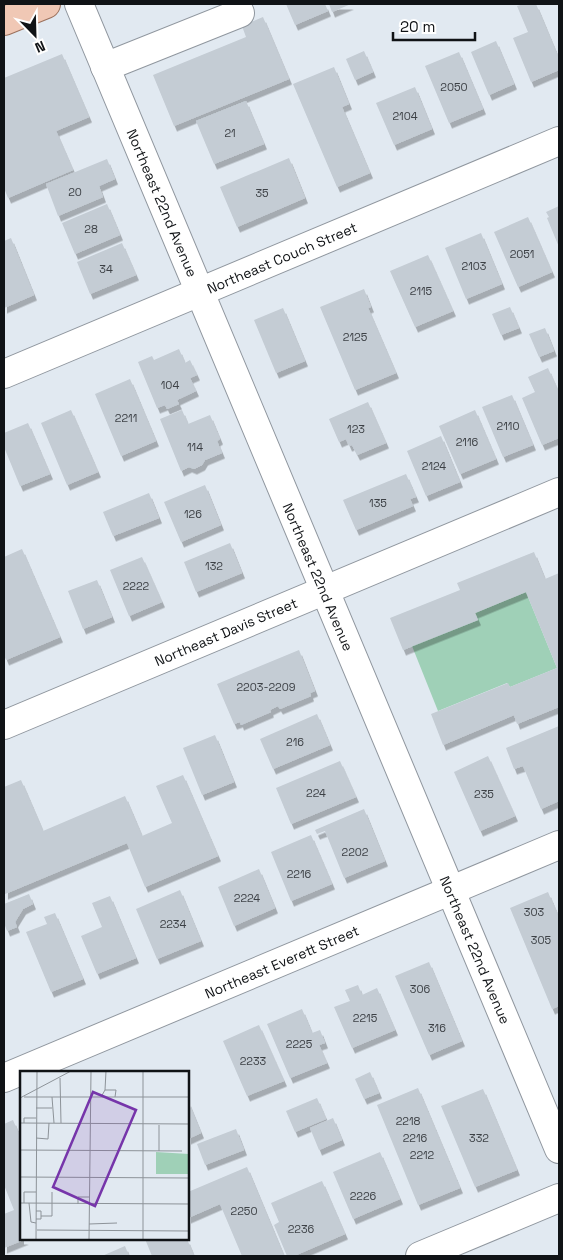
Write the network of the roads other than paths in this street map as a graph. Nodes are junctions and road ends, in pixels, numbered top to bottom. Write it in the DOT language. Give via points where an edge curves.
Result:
graph roads {
  1 [pos="46,4"];
  2 [pos="79,4"];
  3 [pos="236,4"];
  4 [pos="4,22"];
  5 [pos="105,67"];
  6 [pos="559,141"];
  7 [pos="199,293"];
  8 [pos="4,374"];
  9 [pos="559,492"];
  10 [pos="324,590"];
  11 [pos="4,725"];
  12 [pos="559,845"];
  13 [pos="450,891"];
  14 [pos="20,1071"];
  15 [pos="21,1071"];
  16 [pos="4,1078"];
  17 [pos="559,1149"];
  18 [pos="559,1198"];
  19 [pos="454,1249"];
  20 [pos="420,1256"];
  1 -- 4 [label="main road"];
  2 -- 5 [label="street, Northeast 22nd Avenue"];
  3 -- 5 [label="street" via="240,13"];
  5 -- 7 [label="street, Northeast 22nd Avenue"];
  6 -- 7 [label="street, Northeast Couch Street"];
  7 -- 8 [label="street, Northeast Couch Street"];
  7 -- 10 [label="street, Northeast 22nd Avenue"];
  9 -- 10 [label="street, Northeast Davis Street"];
  10 -- 11 [label="street, Northeast Davis Street"];
  10 -- 13 [label="street, Northeast 22nd Avenue"];
  12 -- 13 [label="street, Northeast Everett Street"];
  13 -- 15 [label="street, Northeast Everett Street"];
  13 -- 17 [label="street, Northeast 22nd Avenue"];
  14 -- 16 [label="street, Northeast Everett Street"];
  18 -- 19 [label="street"];
  19 -- 20 [label="street"];
}
